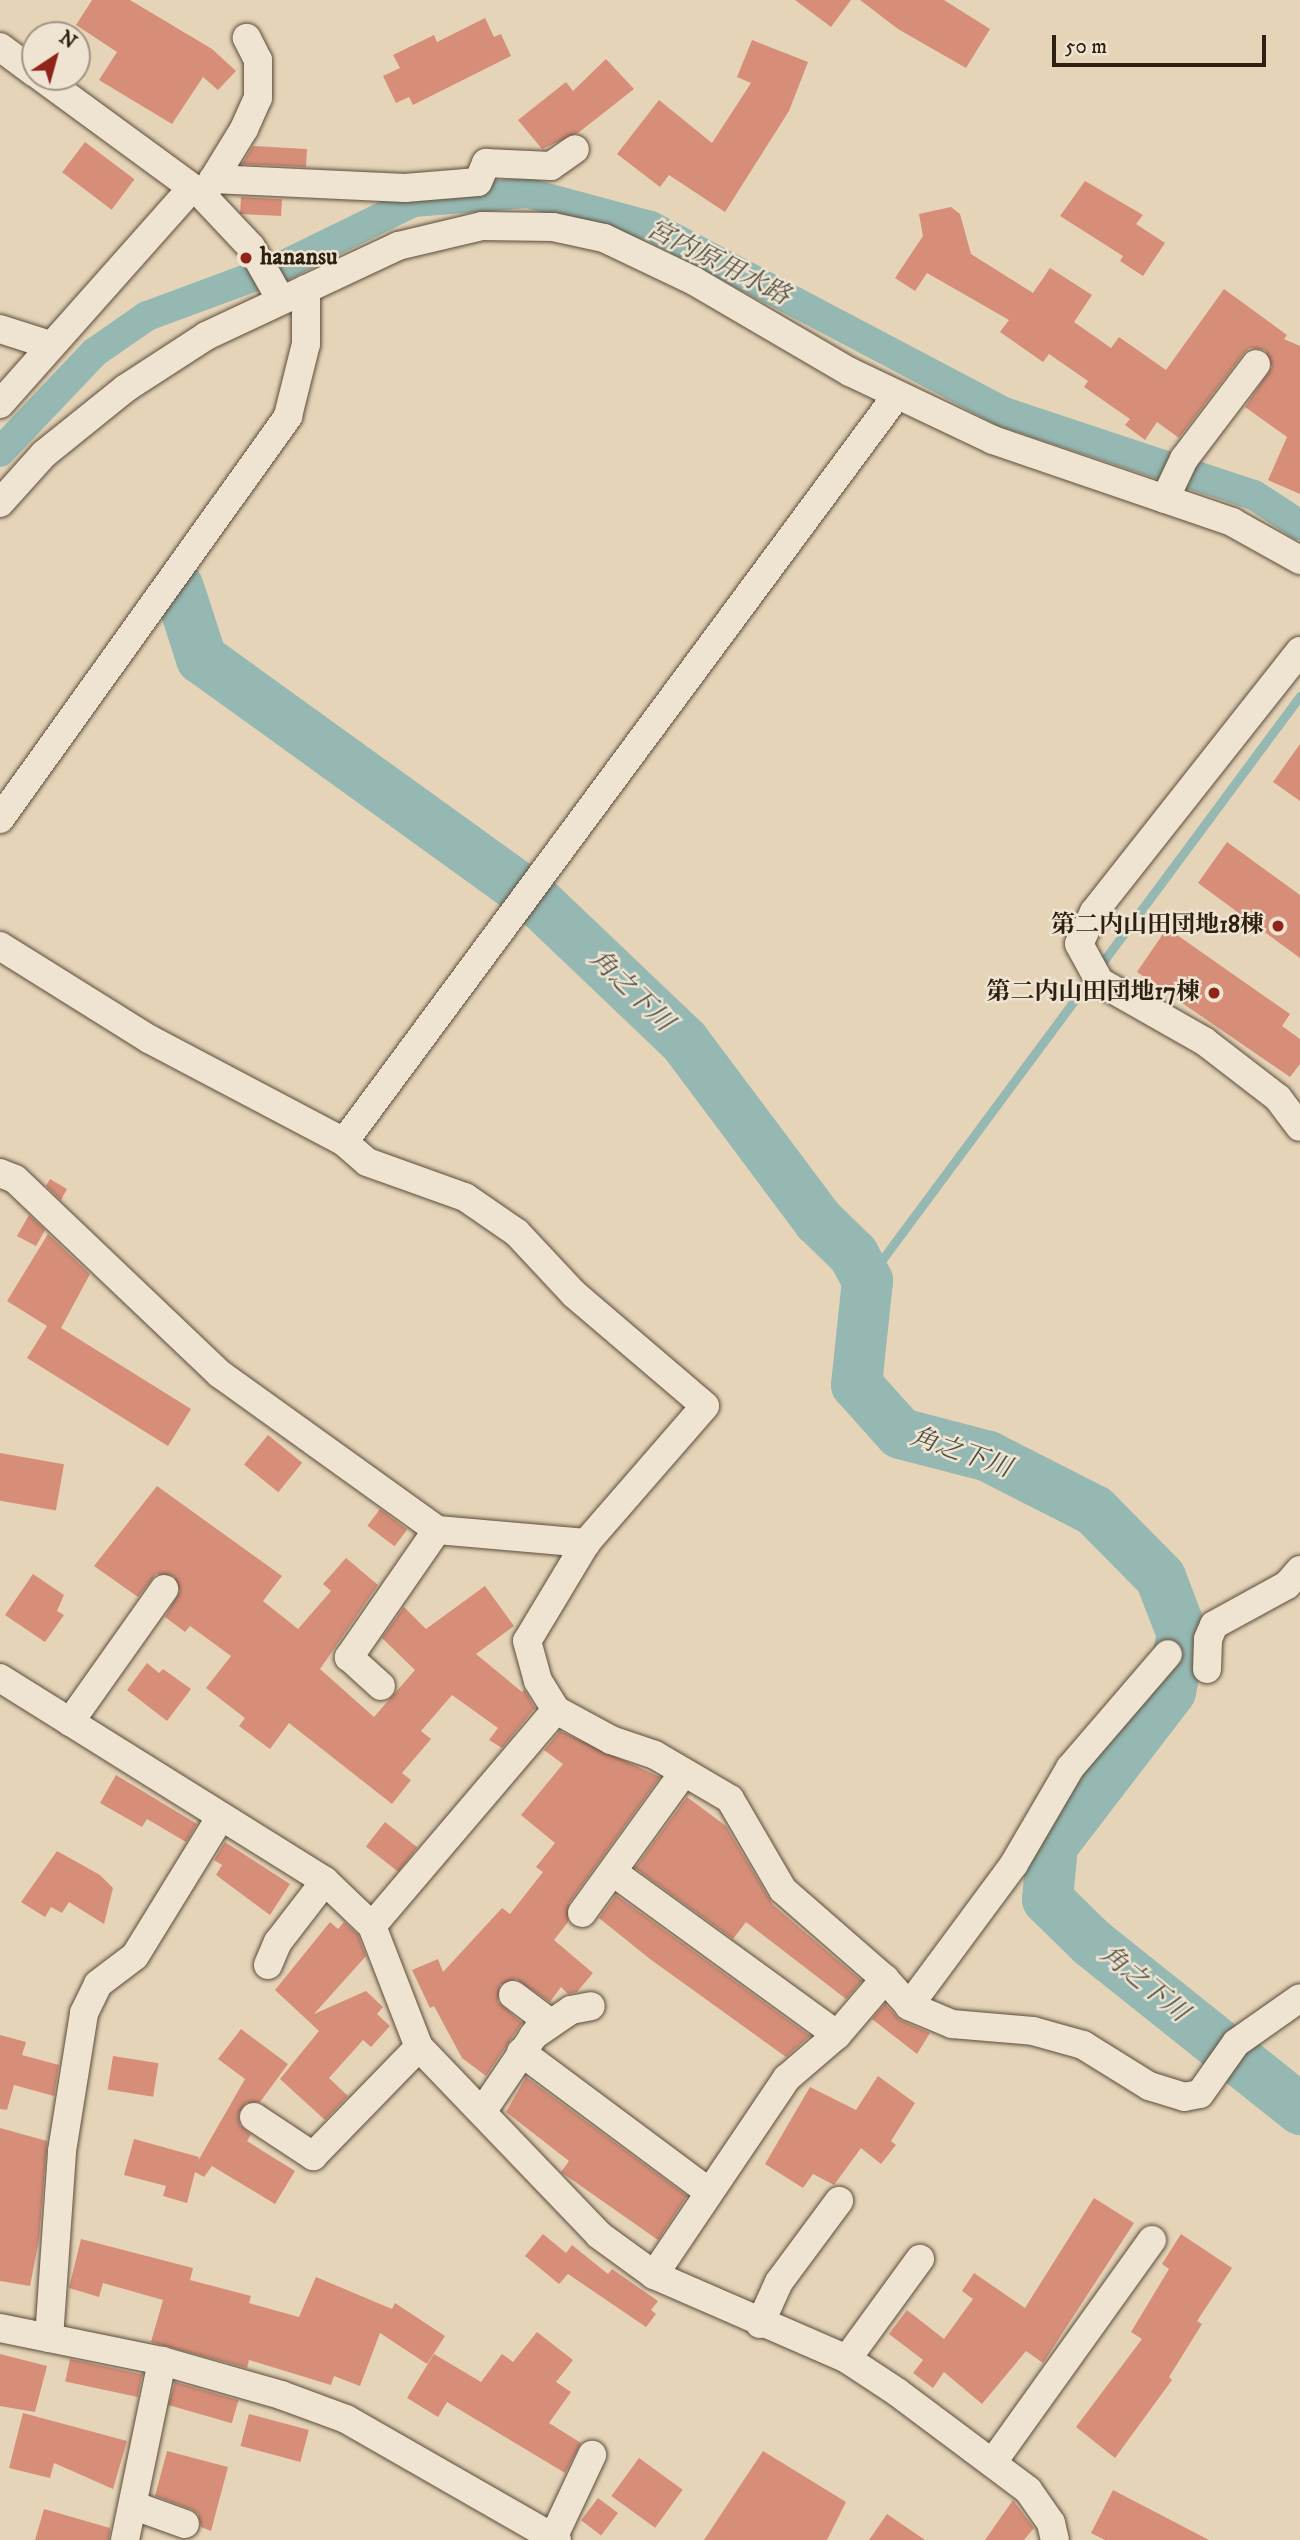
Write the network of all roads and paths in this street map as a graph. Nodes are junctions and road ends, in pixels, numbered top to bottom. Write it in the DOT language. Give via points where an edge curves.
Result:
graph roads {
  1 [pos="247,38"];
  2 [pos="0,47"];
  3 [pos="21,62"];
  4 [pos="61,91"];
  5 [pos="575,149"];
  6 [pos="202,188"];
  7 [pos="480,203"];
  8 [pos="294,294"];
  9 [pos="0,329"];
  10 [pos="50,345"];
  11 [pos="1256,364"];
  12 [pos="897,396"];
  13 [pos="0,404"];
  14 [pos="1168,492"];
  15 [pos="0,503"];
  16 [pos="1297,549"];
  17 [pos="1300,651"];
  18 [pos="0,819"];
  19 [pos="0,946"];
  20 [pos="1300,1128"];
  21 [pos="344,1142"];
  22 [pos="0,1173"];
  23 [pos="437,1530"];
  24 [pos="586,1543"];
  25 [pos="1300,1570"];
  26 [pos="164,1589"];
  27 [pos="1168,1654"];
  28 [pos="1207,1669"];
  29 [pos="0,1678"];
  30 [pos="381,1686"];
  31 [pos="556,1710"];
  32 [pos="70,1722"];
  33 [pos="682,1775"];
  34 [pos="220,1818"];
  35 [pos="614,1872"];
  36 [pos="325,1881"];
  37 [pos="582,1913"];
  38 [pos="372,1926"];
  39 [pos="268,1965"];
  40 [pos="885,1979"];
  41 [pos="513,1995"];
  42 [pos="1300,1998"];
  43 [pos="591,2006"];
  44 [pos="909,2006"];
  45 [pos="837,2035"];
  46 [pos="527,2044"];
  47 [pos="419,2047"];
  48 [pos="482,2112"];
  49 [pos="254,2117"];
  50 [pos="709,2192"];
  51 [pos="839,2201"];
  52 [pos="1152,2240"];
  53 [pos="920,2259"];
  54 [pos="654,2275"];
  55 [pos="760,2324"];
  56 [pos="0,2328"];
  57 [pos="49,2338"];
  58 [pos="847,2359"];
  59 [pos="162,2361"];
  60 [pos="592,2455"];
  61 [pos="993,2462"];
  62 [pos="135,2506"];
  63 [pos="185,2524"];
  64 [pos="555,2539"];
  65 [pos="125,2540"];
  66 [pos="1055,2540"];
  1 -- 6 [label="street" via="258,60 258,98"];
  2 -- 3 [label="street"];
  4 -- 6 [label="street"];
  5 -- 7 [label="street" via="551,166 486,163"];
  6 -- 7 [label="street" via="405,188"];
  6 -- 8 [label="street"];
  6 -- 10 [label="street"];
  7 -- 8 [label="street"];
  7 -- 12 [label="street" via="553,227 604,237 694,281"];
  8 -- 15 [label="street" via="206,336 126,388 44,454"];
  8 -- 18 [label="street" via="306,344 288,416"];
  9 -- 10 [label="street"];
  10 -- 13 [label="street"];
  11 -- 14 [label="street" via="1184,458"];
  12 -- 14 [label="street" via="993,440"];
  12 -- 21 [label="street"];
  14 -- 16 [label="street"];
  17 -- 20 [label="street" via="1094,912 1079,944 1094,972 1138,1007 1203,1041 1278,1098"];
  19 -- 21 [label="street" via="149,1039"];
  21 -- 24 [label="street" via="367,1162 465,1197 517,1233 574,1294 705,1406"];
  22 -- 23 [label="street" via="15,1179 220,1374"];
  23 -- 24 [label="street"];
  23 -- 30 [label="street" via="349,1657"];
  24 -- 31 [label="street" via="527,1641 538,1681"];
  25 -- 28 [label="street" via="1287,1585 1214,1625 1208,1639"];
  26 -- 32 [label="street"];
  27 -- 44 [label="street" via="1070,1768 1014,1864"];
  29 -- 32 [label="street"];
  31 -- 33 [label="street" via="611,1740 655,1755"];
  31 -- 38 [label="street"];
  32 -- 34 [label="street"];
  33 -- 35 [label="street"];
  33 -- 40 [label="street" via="730,1798 783,1890"];
  34 -- 36 [label="street"];
  34 -- 57 [label="street" via="135,1956 98,1984 84,2013 62,2151"];
  35 -- 37 [label="street"];
  35 -- 45 [label="street"];
  36 -- 38 [label="street"];
  36 -- 39 [label="street" via="278,1942"];
  38 -- 47 [label="street"];
  40 -- 44 [label="street"];
  40 -- 45 [label="street"];
  41 -- 46 [label="street" via="545,2019"];
  42 -- 44 [label="street" via="1236,2043 1200,2094 1166,2095 1083,2045 1033,2031 952,2024"];
  43 -- 46 [label="street" via="572,2010"];
  45 -- 50 [label="street" via="788,2078"];
  46 -- 48 [label="street"];
  46 -- 50 [label="street"];
  47 -- 48 [label="street"];
  47 -- 49 [label="street" via="313,2156"];
  48 -- 54 [label="street" via="599,2235"];
  50 -- 54 [label="street"];
  51 -- 55 [label="street" via="779,2282"];
  52 -- 61 [label="street"];
  53 -- 58 [label="street"];
  54 -- 55 [label="street"];
  55 -- 58 [label="street"];
  56 -- 57 [label="street"];
  57 -- 59 [label="street"];
  58 -- 61 [label="street"];
  59 -- 62 [label="street"];
  59 -- 64 [label="street" via="346,2419"];
  60 -- 64 [label="street"];
  61 -- 66 [label="street" via="1028,2490 1051,2523"];
  62 -- 63 [label="street"];
  62 -- 65 [label="street"];
}
